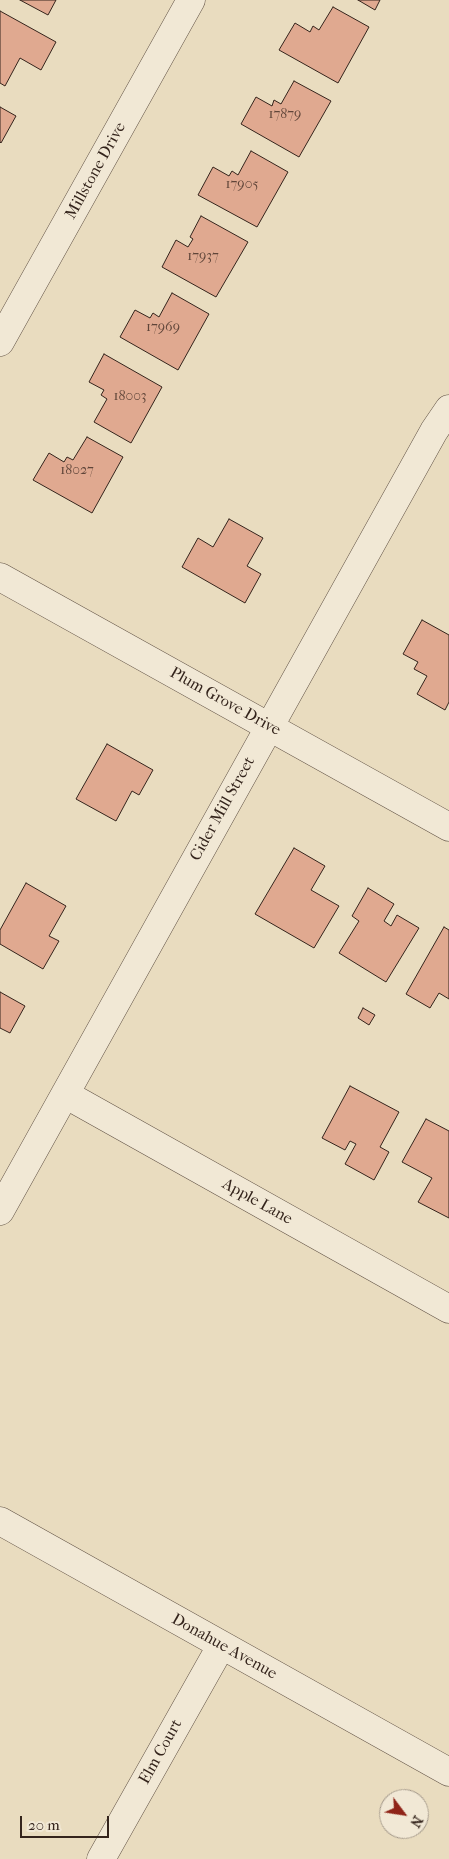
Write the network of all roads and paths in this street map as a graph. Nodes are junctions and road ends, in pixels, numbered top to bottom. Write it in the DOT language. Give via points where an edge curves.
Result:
graph roads {
  1 [pos="191,0"];
  2 [pos="0,342"];
  3 [pos="449,409"];
  4 [pos="0,577"];
  5 [pos="269,727"];
  6 [pos="449,828"];
  7 [pos="65,1094"];
  8 [pos="0,1211"];
  9 [pos="449,1309"];
  10 [pos="0,1521"];
  11 [pos="221,1646"];
  12 [pos="449,1772"];
  13 [pos="102,1859"];
  1 -- 2 [label="street, Millstone Drive"];
  3 -- 5 [label="street, Cider Mill Street"];
  4 -- 5 [label="street, Plum Grove Drive"];
  5 -- 6 [label="street, Plum Grove Drive"];
  5 -- 7 [label="street, Cider Mill Street"];
  7 -- 8 [label="street, Cider Mill Street"];
  7 -- 9 [label="street, Apple Lane"];
  10 -- 11 [label="street, Donahue Avenue"];
  11 -- 12 [label="street, Donahue Avenue"];
  11 -- 13 [label="street, Elm Court"];
}
